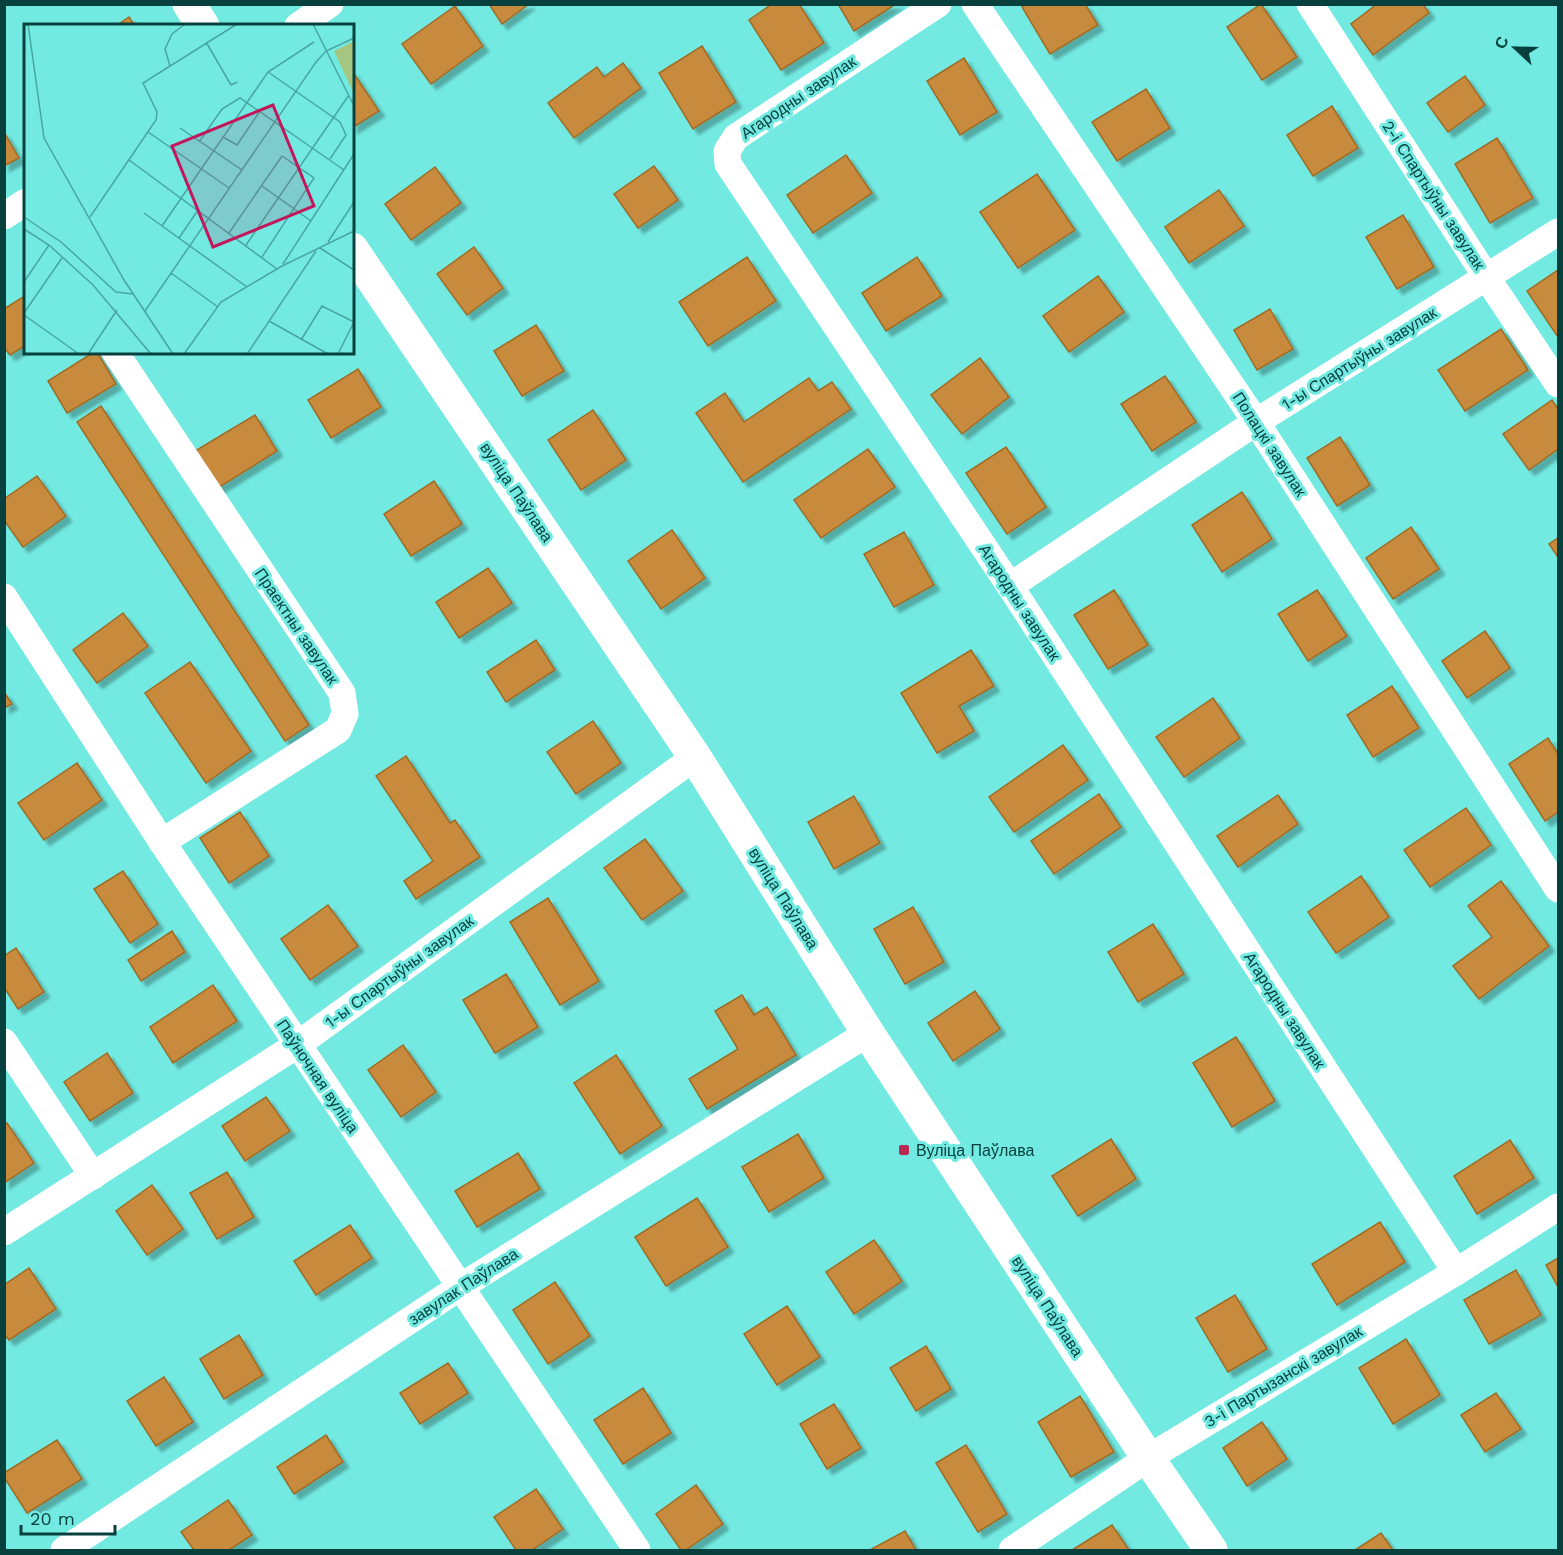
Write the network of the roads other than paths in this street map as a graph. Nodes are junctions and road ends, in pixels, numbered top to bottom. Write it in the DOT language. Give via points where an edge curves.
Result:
graph roads {
  1 [pos="189,4"];
  2 [pos="330,4"];
  3 [pos="938,4"];
  4 [pos="975,4"];
  5 [pos="1310,4"];
  6 [pos="202,24"];
  7 [pos="301,24"];
  8 [pos="1558,232"];
  9 [pos="354,252"];
  10 [pos="1487,278"];
  11 [pos="116,354"];
  12 [pos="1558,384"];
  13 [pos="1256,422"];
  14 [pos="1010,586"];
  15 [pos="4,597"];
  16 [pos="695,757"];
  17 [pos="162,842"];
  18 [pos="1558,889"];
  19 [pos="868,1033"];
  20 [pos="4,1042"];
  21 [pos="297,1045"];
  22 [pos="93,1176"];
  23 [pos="1558,1207"];
  24 [pos="4,1232"];
  25 [pos="1456,1272"];
  26 [pos="460,1287"];
  27 [pos="1148,1458"];
  28 [pos="64,1551"];
  29 [pos="637,1551"];
  30 [pos="1012,1551"];
  31 [pos="1211,1551"];
  1 -- 6 [label="street"];
  2 -- 7 [label="street"];
  3 -- 14 [label="street, Агародны завулак" via="736,137 727,151 728,164"];
  4 -- 13 [label="street, Полацкі завулак"];
  5 -- 10 [label="street, 2-і Спартыўны завулак"];
  8 -- 10 [label="street, 1-ы Спартыўны завулак"];
  9 -- 16 [label="street, вуліца Паўлава"];
  10 -- 12 [label="street, 2-і Спартыўны завулак"];
  10 -- 13 [label="street, 1-ы Спартыўны завулак"];
  11 -- 17 [label="street, Праектны завулак" via="342,693 345,714 338,730"];
  13 -- 14 [label="street, 1-ы Спартыўны завулак"];
  13 -- 18 [label="street, Полацкі завулак"];
  14 -- 25 [label="street, Агародны завулак"];
  15 -- 17 [label="street, Паўночная вуліца"];
  16 -- 19 [label="street, вуліца Паўлава"];
  16 -- 21 [label="street, 1-ы Спартыўны завулак"];
  17 -- 21 [label="street, Паўночная вуліца"];
  19 -- 26 [label="street, завулак Паўлава"];
  19 -- 27 [label="street, вуліца Паўлава"];
  20 -- 22 [label="street"];
  21 -- 22 [label="street, 1-ы Спартыўны завулак"];
  21 -- 26 [label="street, Паўночная вуліца"];
  22 -- 24 [label="street, 1-ы Спартыўны завулак"];
  23 -- 25 [label="street, 3-і Партызанскі завулак"];
  25 -- 27 [label="street, 3-і Партызанскі завулак"];
  26 -- 28 [label="street, завулак Паўлава"];
  26 -- 29 [label="street, Паўночная вуліца"];
  27 -- 30 [label="street, 3-і Партызанскі завулак"];
  27 -- 31 [label="street, вуліца Паўлава"];
}
